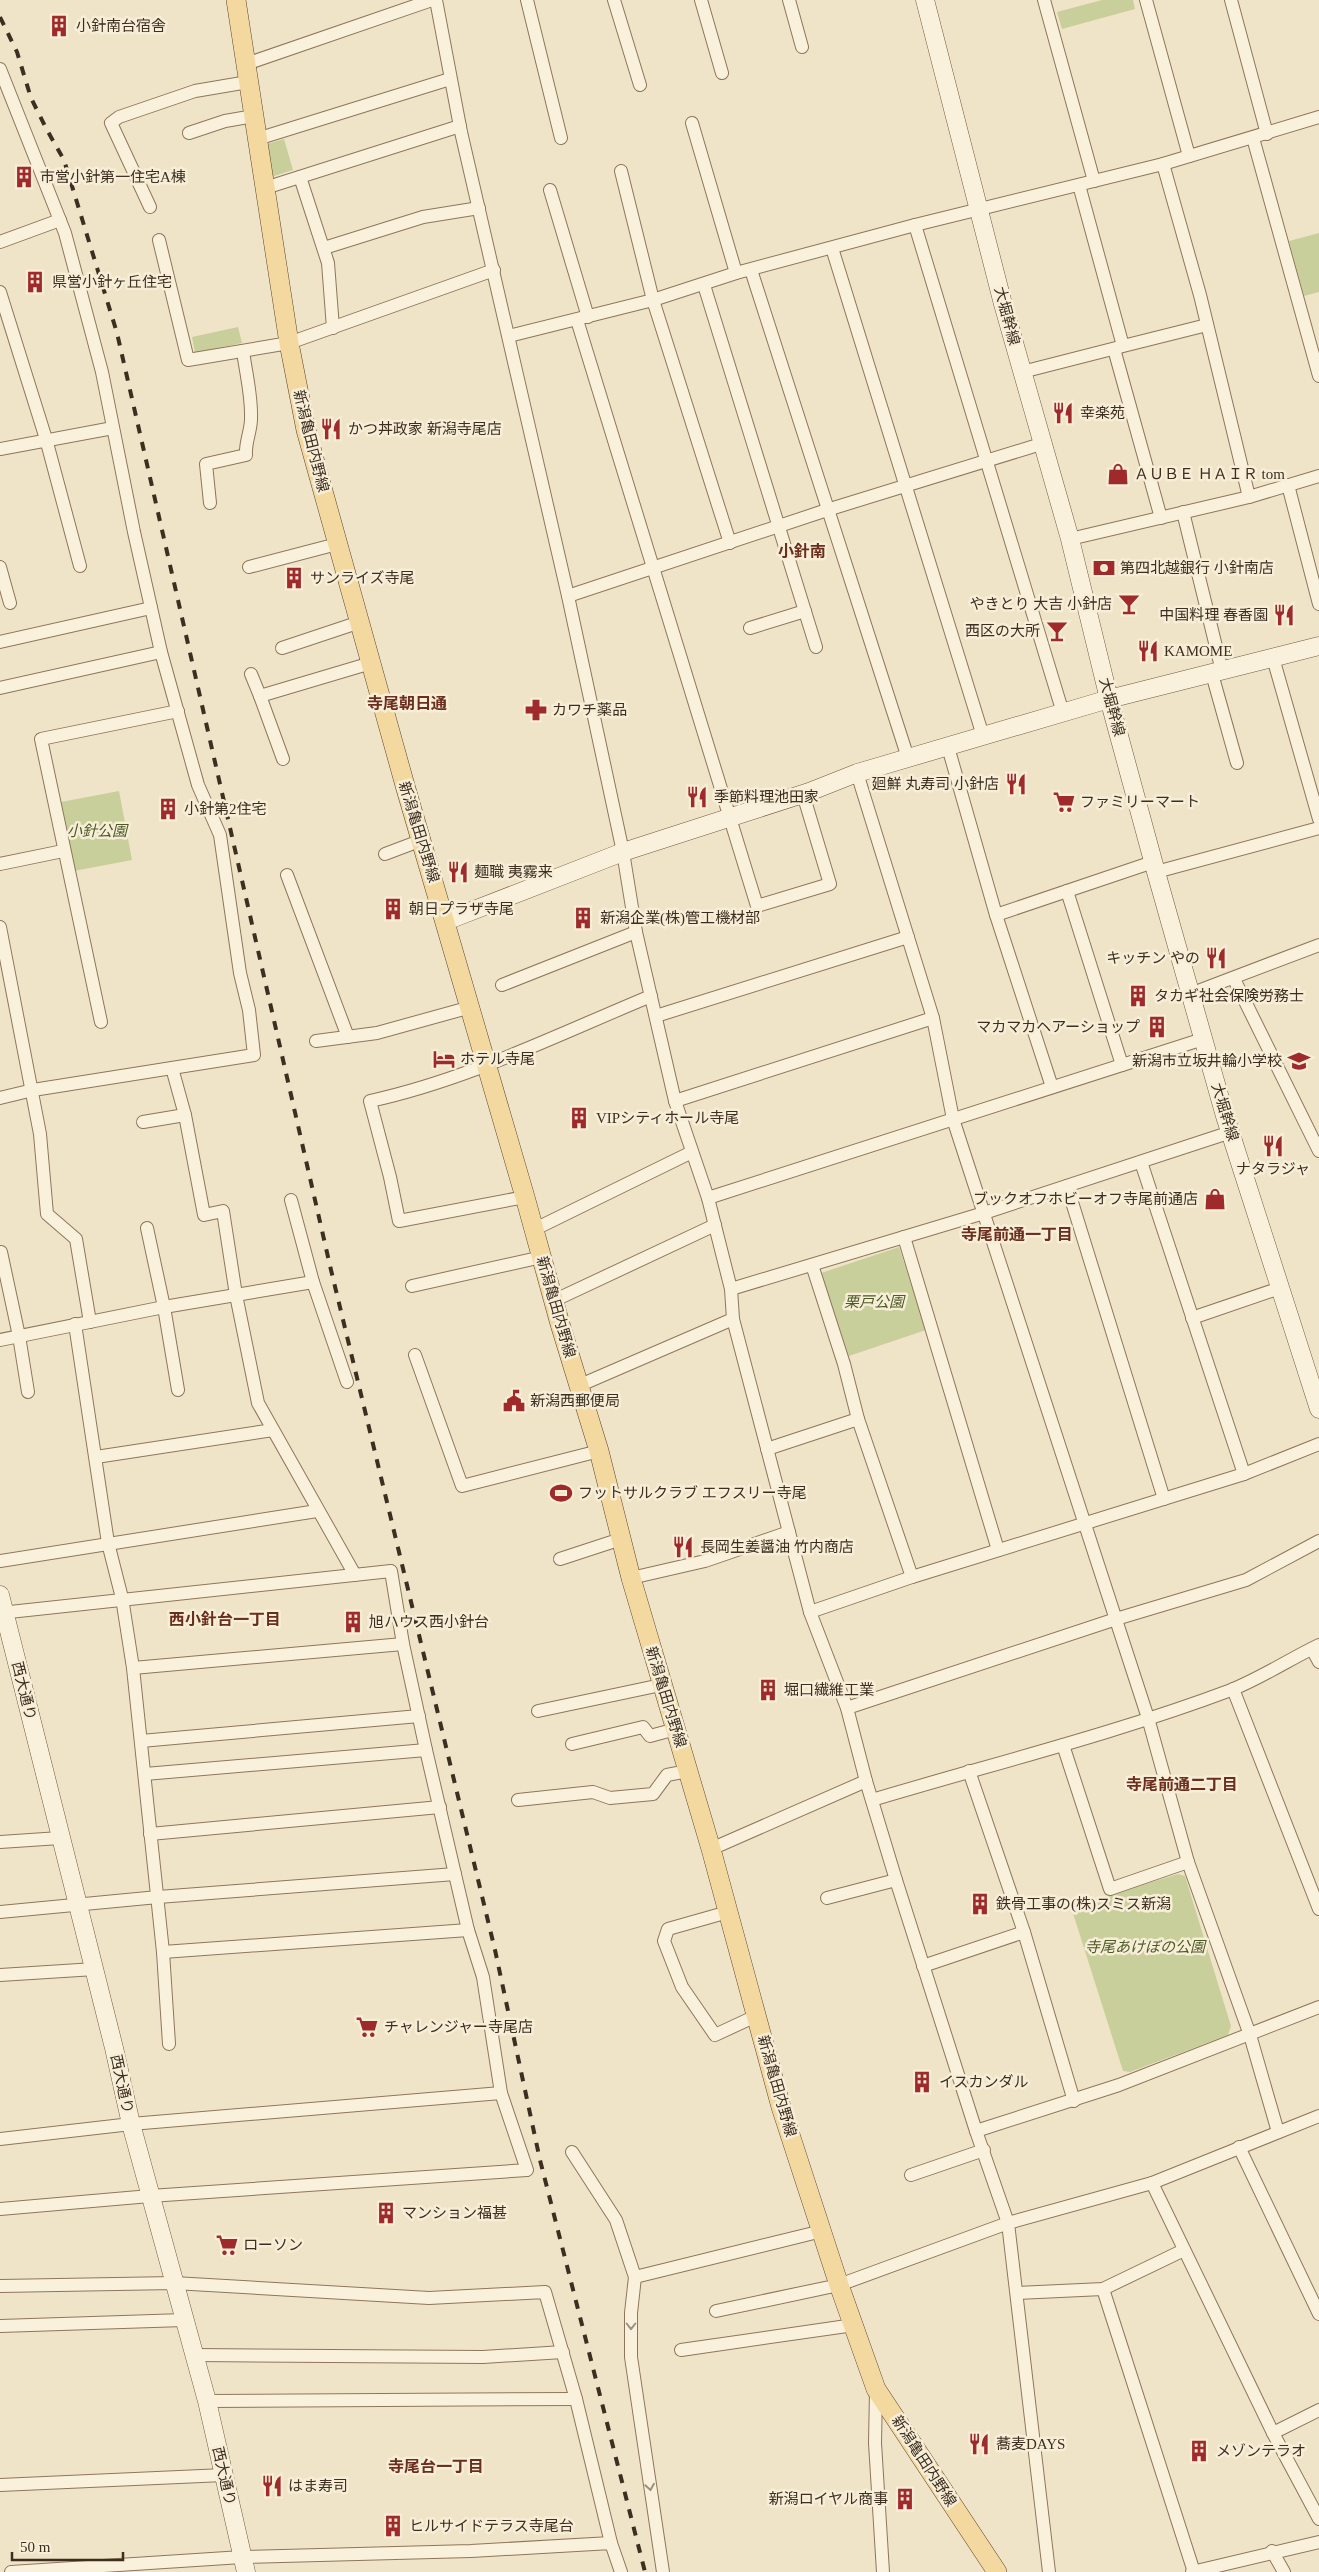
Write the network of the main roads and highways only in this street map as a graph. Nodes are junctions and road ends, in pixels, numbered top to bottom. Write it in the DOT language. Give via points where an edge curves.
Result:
graph roads {
  1 [pos="236,0"];
  2 [pos="997,2572"];
  1 -- 2 [label="main road, 新潟亀田内野線" via="289,343 306,430 553,1301 599,1451 631,1578 711,1849 781,2107 876,2389"];
}
